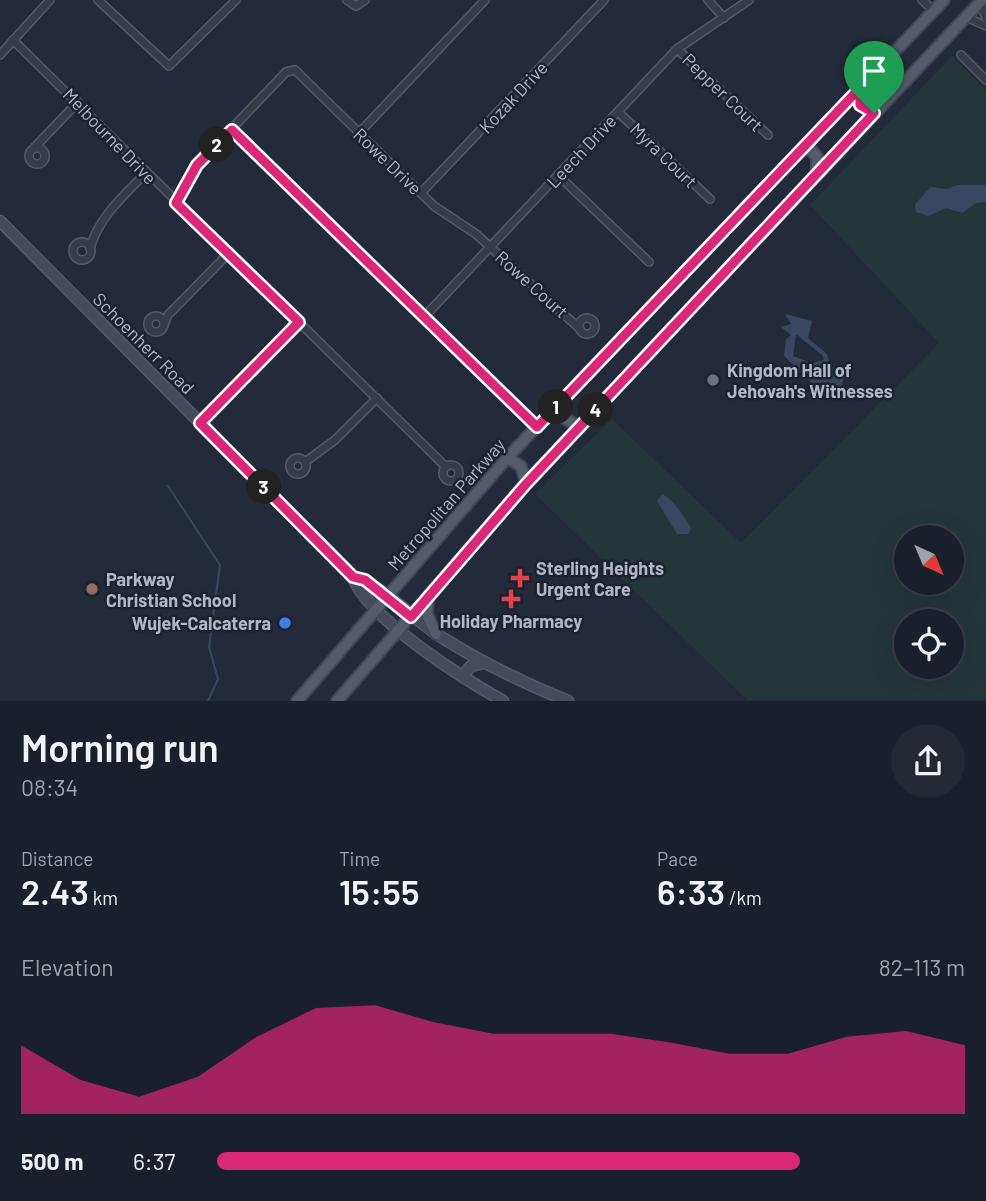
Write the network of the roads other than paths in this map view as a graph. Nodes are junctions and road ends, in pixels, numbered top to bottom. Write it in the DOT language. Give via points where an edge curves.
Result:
graph roads {
  1 [pos="50,0"];
  2 [pos="98,0"];
  3 [pos="347,0"];
  4 [pos="365,0"];
  5 [pos="485,0"];
  6 [pos="604,0"];
  7 [pos="708,0"];
  8 [pos="749,0"];
  9 [pos="922,0"];
  10 [pos="944,0"];
  11 [pos="232,1"];
  12 [pos="981,1"];
  13 [pos="934,11"];
  14 [pos="966,17"];
  15 [pos="724,18"];
  16 [pos="986,18"];
  17 [pos="986,26"];
  18 [pos="13,40"];
  19 [pos="677,49"];
  20 [pos="0,55"];
  21 [pos="961,55"];
  22 [pos="986,80"];
  23 [pos="860,88"];
  24 [pos="78,102"];
  25 [pos="618,112"];
  26 [pos="874,113"];
  27 [pos="232,130"];
  28 [pos="359,133"];
  29 [pos="768,135"];
  30 [pos="41,140"];
  31 [pos="803,148"];
  32 [pos="33,149"];
  33 [pos="44,151"];
  34 [pos="146,173"];
  35 [pos="817,174"];
  36 [pos="558,175"];
  37 [pos="421,193"];
  38 [pos="710,199"];
  39 [pos="176,203"];
  40 [pos="0,221"];
  41 [pos="93,239"];
  42 [pos="83,242"];
  43 [pos="490,247"];
  44 [pos="90,249"];
  45 [pos="228,254"];
  46 [pos="649,261"];
  47 [pos="167,315"];
  48 [pos="158,316"];
  49 [pos="424,317"];
  50 [pos="583,320"];
  51 [pos="573,321"];
  52 [pos="299,322"];
  53 [pos="164,325"];
  54 [pos="580,329"];
  55 [pos="377,398"];
  56 [pos="564,399"];
  57 [pos="200,423"];
  58 [pos="537,427"];
  59 [pos="580,427"];
  60 [pos="508,458"];
  61 [pos="305,462"];
  62 [pos="446,467"];
  63 [pos="526,484"];
  64 [pos="353,577"];
  65 [pos="428,597"];
  66 [pos="387,598"];
  67 [pos="377,609"];
  68 [pos="411,617"];
  69 [pos="400,630"];
  70 [pos="436,634"];
  71 [pos="485,663"];
  72 [pos="462,676"];
  73 [pos="501,700"];
  74 [pos="298,701"];
  75 [pos="337,701"];
  76 [pos="568,701"];
  1 -- 18 [label="street"];
  2 -- 11 [label="street" via="169,66"];
  3 -- 4 [label="street" via="356,6"];
  5 -- 28 [label="street"];
  6 -- 37 [label="street, Kozak Drive"];
  7 -- 15 [label="street"];
  8 -- 15 [label="street, Leech Drive"];
  9 -- 13 [label="street"];
  10 -- 13 [label="main road, Metropolitan Parkway"];
  12 -- 14 [label="main road"];
  12 -- 16 [label="street"];
  13 -- 23 [label="main road, Metropolitan Parkway"];
  14 -- 17 [label="street"];
  14 -- 26 [label="main road"];
  15 -- 19 [label="street, Leech Drive"];
  18 -- 20 [label="street"];
  18 -- 24 [label="street, Melbourne Drive"];
  19 -- 25 [label="street, Leech Drive"];
  19 -- 29 [label="street, Pepper Court"];
  21 -- 22 [label="street"];
  23 -- 26 [label="main road" via="860,105"];
  23 -- 31 [label="main road, Metropolitan Parkway"];
  24 -- 30 [label="street"];
  24 -- 34 [label="street, Melbourne Drive"];
  25 -- 36 [label="street, Leech Drive"];
  25 -- 38 [label="street, Myra Court"];
  26 -- 35 [label="main road"];
  27 -- 28 [label="street, Rowe Drive" via="292,69"];
  27 -- 39 [label="street" via="197,165"];
  27 -- 49 [label="street"];
  28 -- 37 [label="street, Rowe Drive"];
  30 -- 32 [label="street"];
  30 -- 33 [label="street"];
  31 -- 35 [label="main road" via="812,150 817,158"];
  31 -- 56 [label="main road, Metropolitan Parkway"];
  32 -- 33 [label="street"];
  32 -- 33 [label="street" via="29,159 35,164 44,161"];
  34 -- 39 [label="street, Melbourne Drive"];
  34 -- 41 [label="street" via="112,209"];
  35 -- 59 [label="main road"];
  36 -- 43 [label="street, Leech Drive"];
  36 -- 46 [label="street"];
  37 -- 43 [label="street, Rowe Drive"];
  39 -- 45 [label="street, Melbourne Drive"];
  40 -- 57 [label="main road, Schoenherr Road"];
  41 -- 42 [label="street"];
  41 -- 44 [label="street"];
  42 -- 44 [label="street"];
  42 -- 44 [label="street" via="74,247 76,257 86,258"];
  43 -- 49 [label="street, Leech Drive"];
  43 -- 51 [label="street, Rowe Court"];
  45 -- 47 [label="street"];
  45 -- 52 [label="street, Melbourne Drive"];
  47 -- 48 [label="street"];
  47 -- 53 [label="street"];
  48 -- 53 [label="street"];
  48 -- 53 [label="street" via="150,318 149,329 157,333"];
  49 -- 58 [label="street"];
  50 -- 51 [label="street, Rowe Court"];
  50 -- 54 [label="street, Rowe Court"];
  50 -- 54 [label="street, Rowe Court" via="592,320 594,329 588,334"];
  51 -- 54 [label="street, Rowe Court"];
  52 -- 55 [label="street, Melbourne Drive"];
  52 -- 57 [label="street"];
  55 -- 61 [label="street" via="327,448"];
  55 -- 62 [label="street, Melbourne Drive"];
  56 -- 58 [label="main road, Metropolitan Parkway"];
  56 -- 59 [label="main road" via="562,417"];
  57 -- 64 [label="main road, Schoenherr Road"];
  58 -- 60 [label="main road, Metropolitan Parkway"];
  59 -- 63 [label="main road"];
  60 -- 63 [label="main road" via="521,466"];
  60 -- 66 [label="main road, Metropolitan Parkway"];
  63 -- 65 [label="main road"];
  64 -- 66 [label="main road, Schoenherr Road" via="365,580"];
  64 -- 67 [label="main road, Schoenherr Road"];
  65 -- 68 [label="main road"];
  65 -- 70 [label="main road" via="427,614"];
  66 -- 67 [label="main road, Metropolitan Parkway"];
  66 -- 68 [label="main road, Schoenherr Road"];
  67 -- 69 [label="main road, Schoenherr Road"];
  67 -- 74 [label="main road, Metropolitan Parkway"];
  68 -- 69 [label="main road"];
  68 -- 70 [label="main road, Schoenherr Road"];
  69 -- 72 [label="main road, Schoenherr Road"];
  69 -- 75 [label="main road"];
  70 -- 71 [label="main road, Schoenherr Road"];
  71 -- 72 [label="main road" via="471,666"];
  71 -- 76 [label="main road, Schoenherr Road"];
  72 -- 73 [label="main road, Schoenherr Road"];
}
